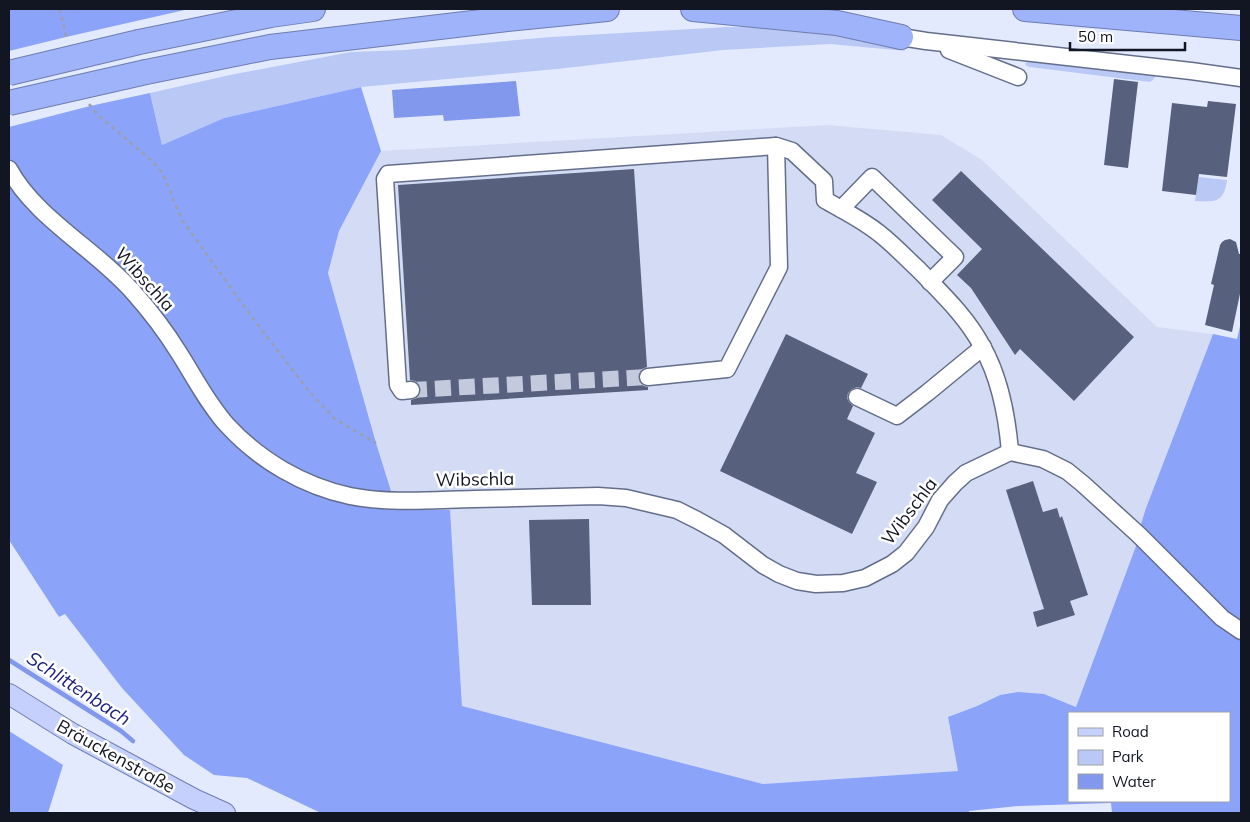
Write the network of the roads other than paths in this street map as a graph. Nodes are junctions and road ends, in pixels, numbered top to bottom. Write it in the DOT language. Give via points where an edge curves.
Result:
graph roads {
  1 [pos="313,9"];
  2 [pos="608,9"];
  3 [pos="693,9"];
  4 [pos="1025,9"];
  5 [pos="1241,28"];
  6 [pos="901,37"];
  7 [pos="926,41"];
  8 [pos="9,73"];
  9 [pos="1018,77"];
  10 [pos="1241,78"];
  11 [pos="9,103"];
  12 [pos="776,146"];
  13 [pos="9,169"];
  14 [pos="841,209"];
  15 [pos="930,282"];
  16 [pos="983,347"];
  17 [pos="648,377"];
  18 [pos="411,390"];
  19 [pos="857,397"];
  20 [pos="1010,452"];
  21 [pos="1241,631"];
  22 [pos="9,694"];
  23 [pos="226,813"];
  1 -- 8 [label="highway, bridge" via="139,42"];
  2 -- 11 [label="highway, bridge" via="270,48"];
  3 -- 6 [label="highway" via="837,23"];
  4 -- 5 [label="highway"];
  6 -- 7 [label="street"];
  7 -- 9 [label="street"];
  7 -- 10 [label="street"];
  12 -- 14 [label="street" via="792,151 824,181 825,200"];
  12 -- 17 [label="street" via="779,267 727,369"];
  12 -- 18 [label="street" via="388,174 385,180 398,385 402,391"];
  13 -- 20 [label="street, Wibschla" via="32,201 100,259 144,304 226,425 279,468 319,487 363,498 409,500 626,498 677,510 724,535 763,566 779,574 797,581 832,584 865,578 892,564 906,553 926,527 940,500 955,483 966,473"];
  14 -- 15 [label="street" via="880,234"];
  14 -- 15 [label="street" via="872,177 954,257"];
  15 -- 16 [label="street" via="953,304"];
  16 -- 19 [label="street" via="897,416"];
  16 -- 20 [label="street" via="996,376"];
  20 -- 21 [label="street" via="1043,459 1067,471 1139,535 1222,618"];
  22 -- 23 [label="main road, Bräuckenstraße" via="194,800"];
}
